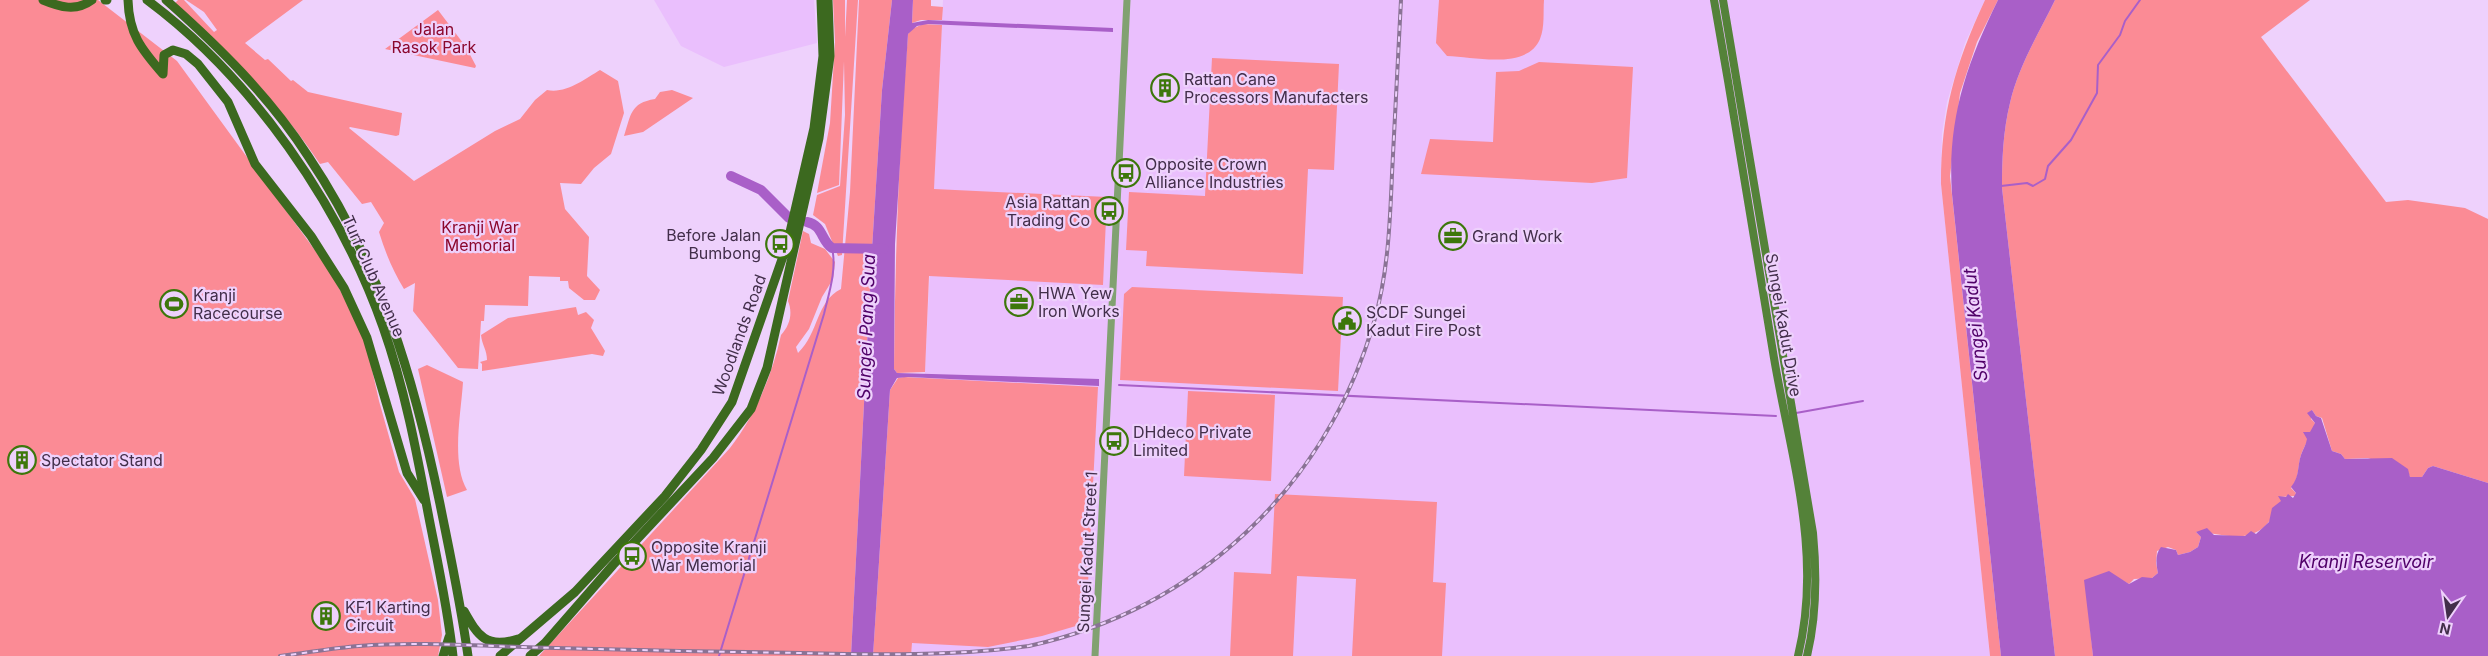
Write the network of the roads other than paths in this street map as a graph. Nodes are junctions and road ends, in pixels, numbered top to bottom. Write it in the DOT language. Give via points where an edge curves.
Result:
graph roads {
  1 [pos="43,0"];
  2 [pos="92,0"];
  3 [pos="128,0"];
  4 [pos="147,0"];
  5 [pos="166,0"];
  6 [pos="821,0"];
  7 [pos="828,0"];
  8 [pos="1127,0"];
  9 [pos="1714,0"];
  10 [pos="1723,0"];
  11 [pos="760,327"];
  12 [pos="776,331"];
  13 [pos="427,506"];
  14 [pos="461,607"];
  15 [pos="450,624"];
  16 [pos="523,637"];
  17 [pos="443,656"];
  18 [pos="453,656"];
  19 [pos="468,656"];
  20 [pos="500,656"];
  21 [pos="530,656"];
  22 [pos="1095,656"];
  23 [pos="1798,656"];
  24 [pos="1807,656"];
  1 -- 2 [label="main road" via="68,7 84,5"];
  3 -- 13 [label="main road" via="128,18 134,35 163,74 164,55 173,50 186,54 228,102 255,164 310,236 344,288 367,338 407,473"];
  4 -- 13 [label="main road, Turf Club Avenue" via="230,75 292,152 322,198 383,326 400,384"];
  5 -- 14 [label="main road, Turf Club Avenue" via="211,40 280,118 309,156 367,261 390,316 414,389"];
  6 -- 11 [label="main road, Woodlands Road" via="823,56 814,128 787,244"];
  7 -- 12 [label="main road, Woodlands Road" via="830,38 825,106"];
  8 -- 22 [label="street, Sungei Kadut Street 1"];
  9 -- 23 [label="main road, Sungei Kadut Drive" via="1800,497 1809,573 1808,609"];
  10 -- 24 [label="main road, Sungei Kadut Drive" via="1813,533 1817,592"];
  11 -- 12 [label="main road"];
  11 -- 16 [label="main road, Woodlands Road" via="732,402 701,450 665,496 606,560"];
  12 -- 21 [label="main road, Woodlands Road" via="767,368 751,409 732,436"];
  13 -- 15 [label="main road, Turf Club Avenue"];
  14 -- 16 [label="main road" via="473,629 489,641 502,643"];
  14 -- 19 [label="main road, Turf Club Avenue"];
  15 -- 17 [label="main road"];
  15 -- 18 [label="main road, Turf Club Avenue"];
  16 -- 20 [label="main road, Woodlands Road"];
}
